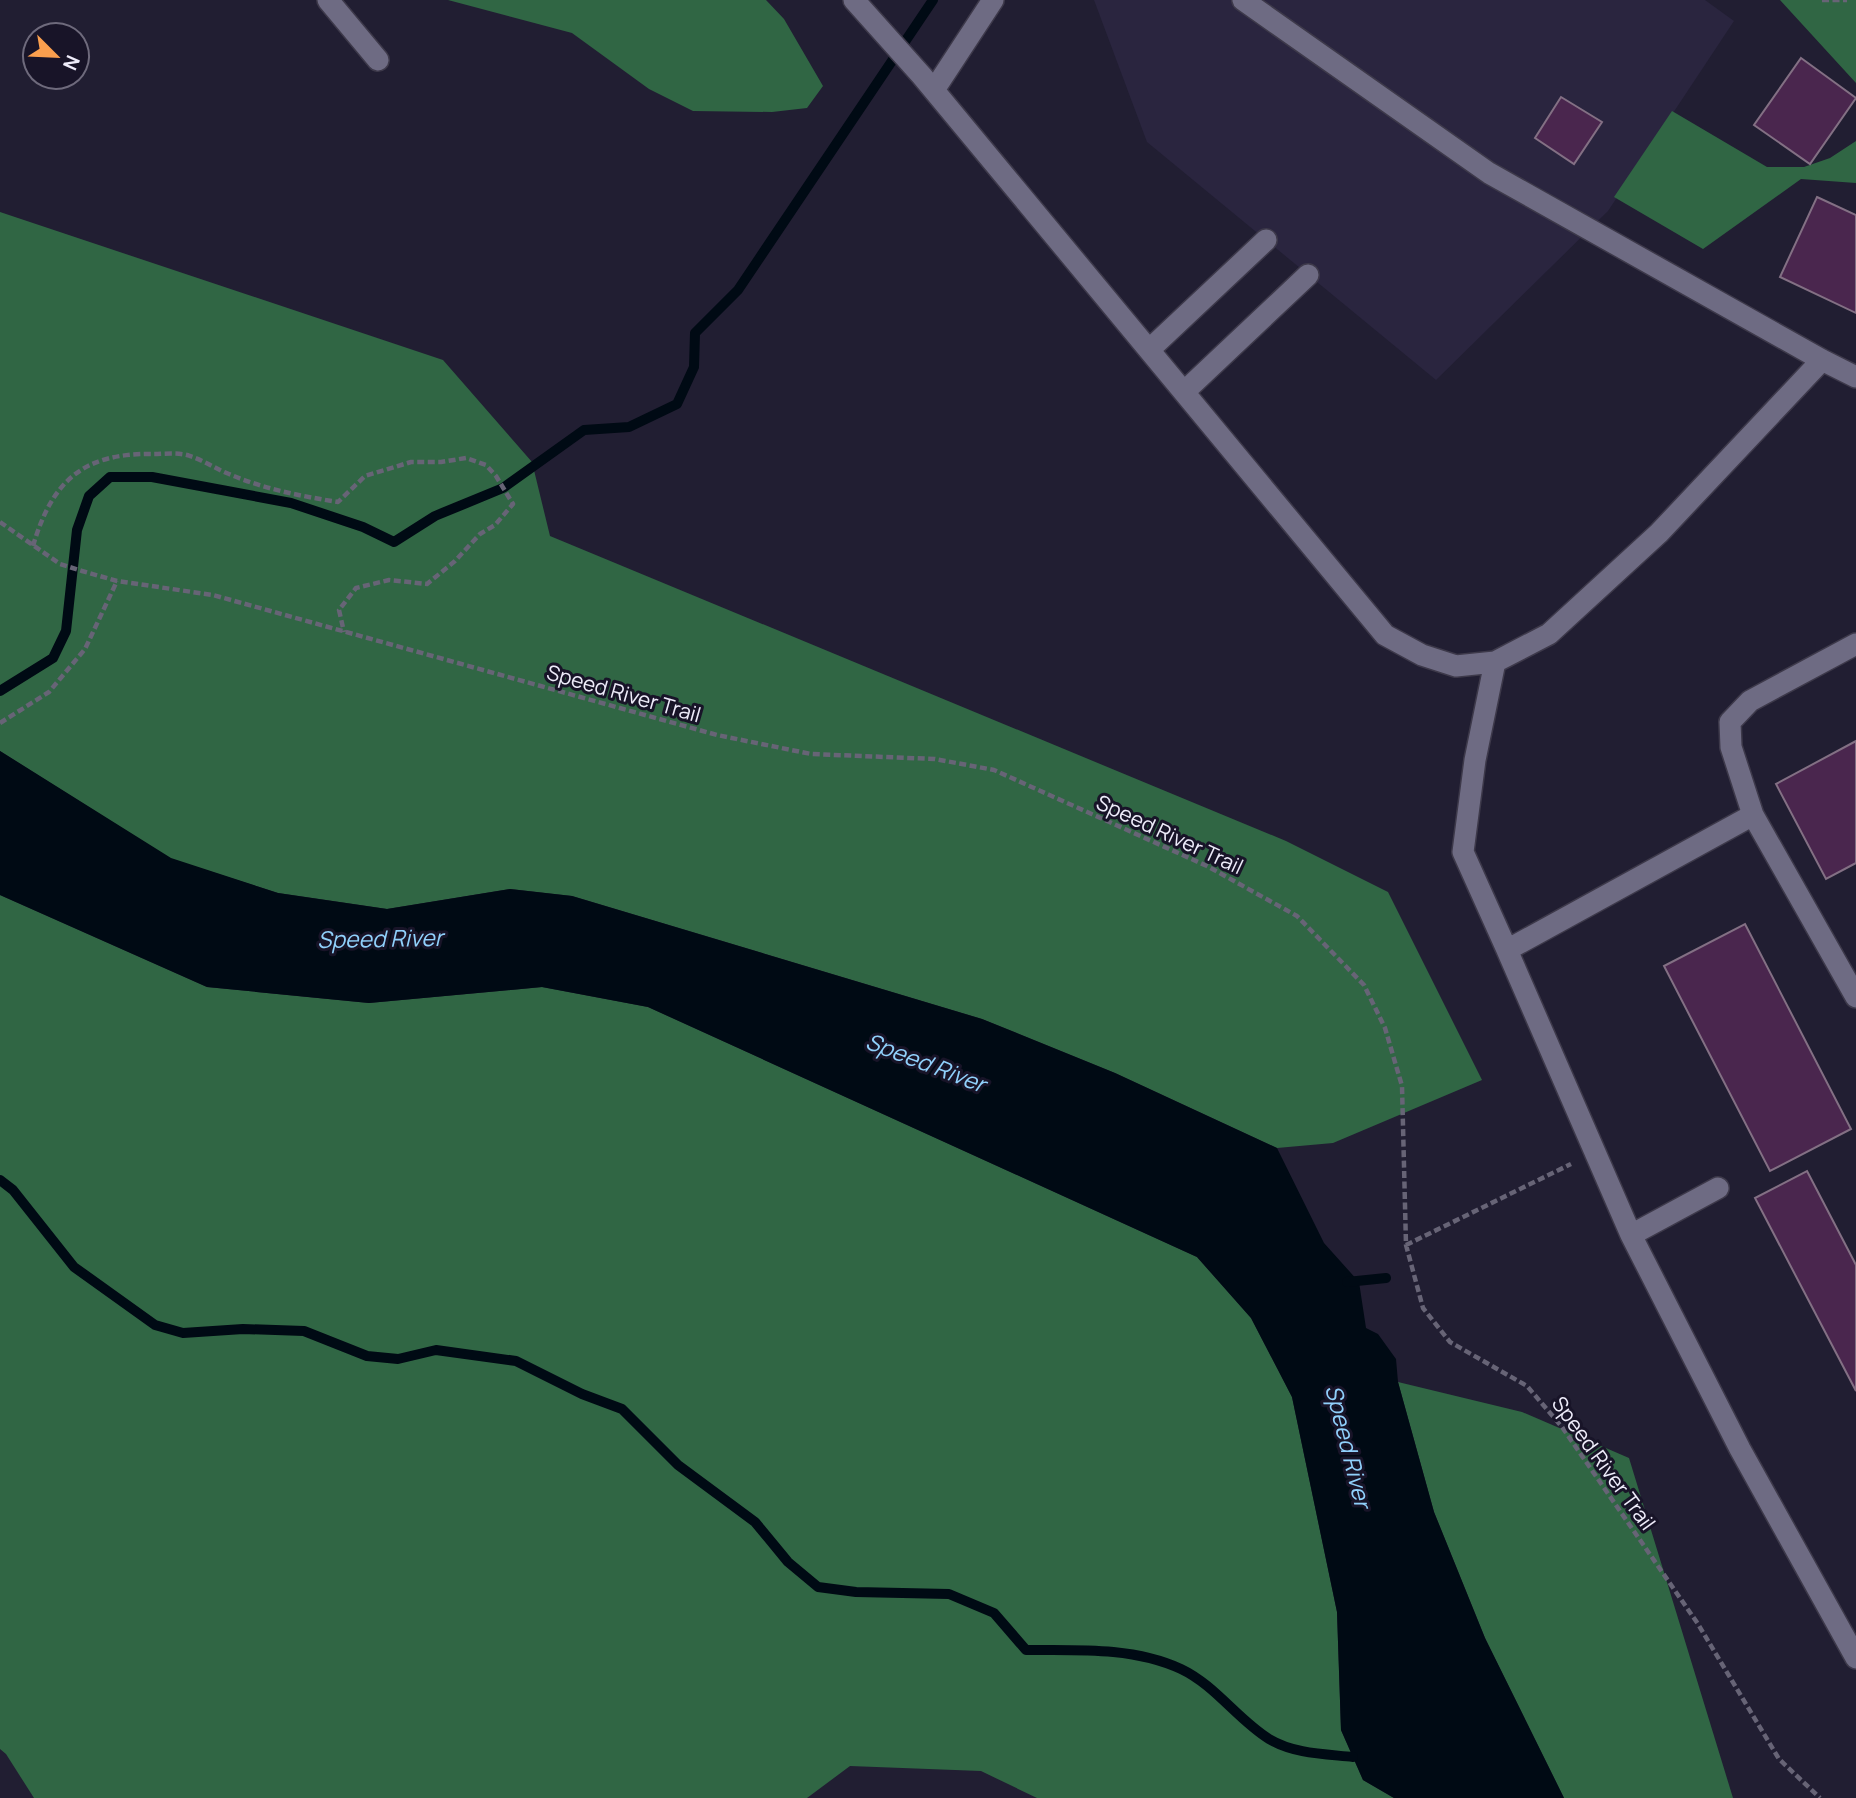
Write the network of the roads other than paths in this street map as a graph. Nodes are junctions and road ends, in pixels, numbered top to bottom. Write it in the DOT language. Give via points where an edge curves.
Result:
graph roads {
  1 [pos="328,0"];
  2 [pos="854,0"];
  3 [pos="993,0"];
  4 [pos="1243,0"];
  5 [pos="378,60"];
  6 [pos="928,83"];
  7 [pos="1266,240"];
  8 [pos="1308,275"];
  9 [pos="1149,350"];
  10 [pos="1822,360"];
  11 [pos="1856,377"];
  12 [pos="1184,392"];
  13 [pos="1856,645"];
  14 [pos="1495,662"];
  15 [pos="1753,815"];
  16 [pos="1507,950"];
  17 [pos="1856,997"];
  18 [pos="1718,1188"];
  19 [pos="1631,1235"];
  20 [pos="1856,1658"];
  1 -- 5 [label="lane"];
  2 -- 6 [label="lane"];
  3 -- 6 [label="lane"];
  4 -- 10 [label="lane" via="1489,173"];
  6 -- 9 [label="lane"];
  7 -- 9 [label="lane"];
  8 -- 12 [label="lane"];
  9 -- 12 [label="lane"];
  10 -- 11 [label="lane"];
  10 -- 14 [label="lane" via="1660,533 1549,634"];
  12 -- 14 [label="lane" via="1385,635 1422,655 1456,666"];
  13 -- 15 [label="lane" via="1750,701 1730,722 1731,747"];
  14 -- 16 [label="lane" via="1462,852"];
  15 -- 16 [label="lane"];
  15 -- 17 [label="lane"];
  16 -- 19 [label="lane"];
  18 -- 19 [label="lane"];
  19 -- 20 [label="lane" via="1740,1449"];
}
